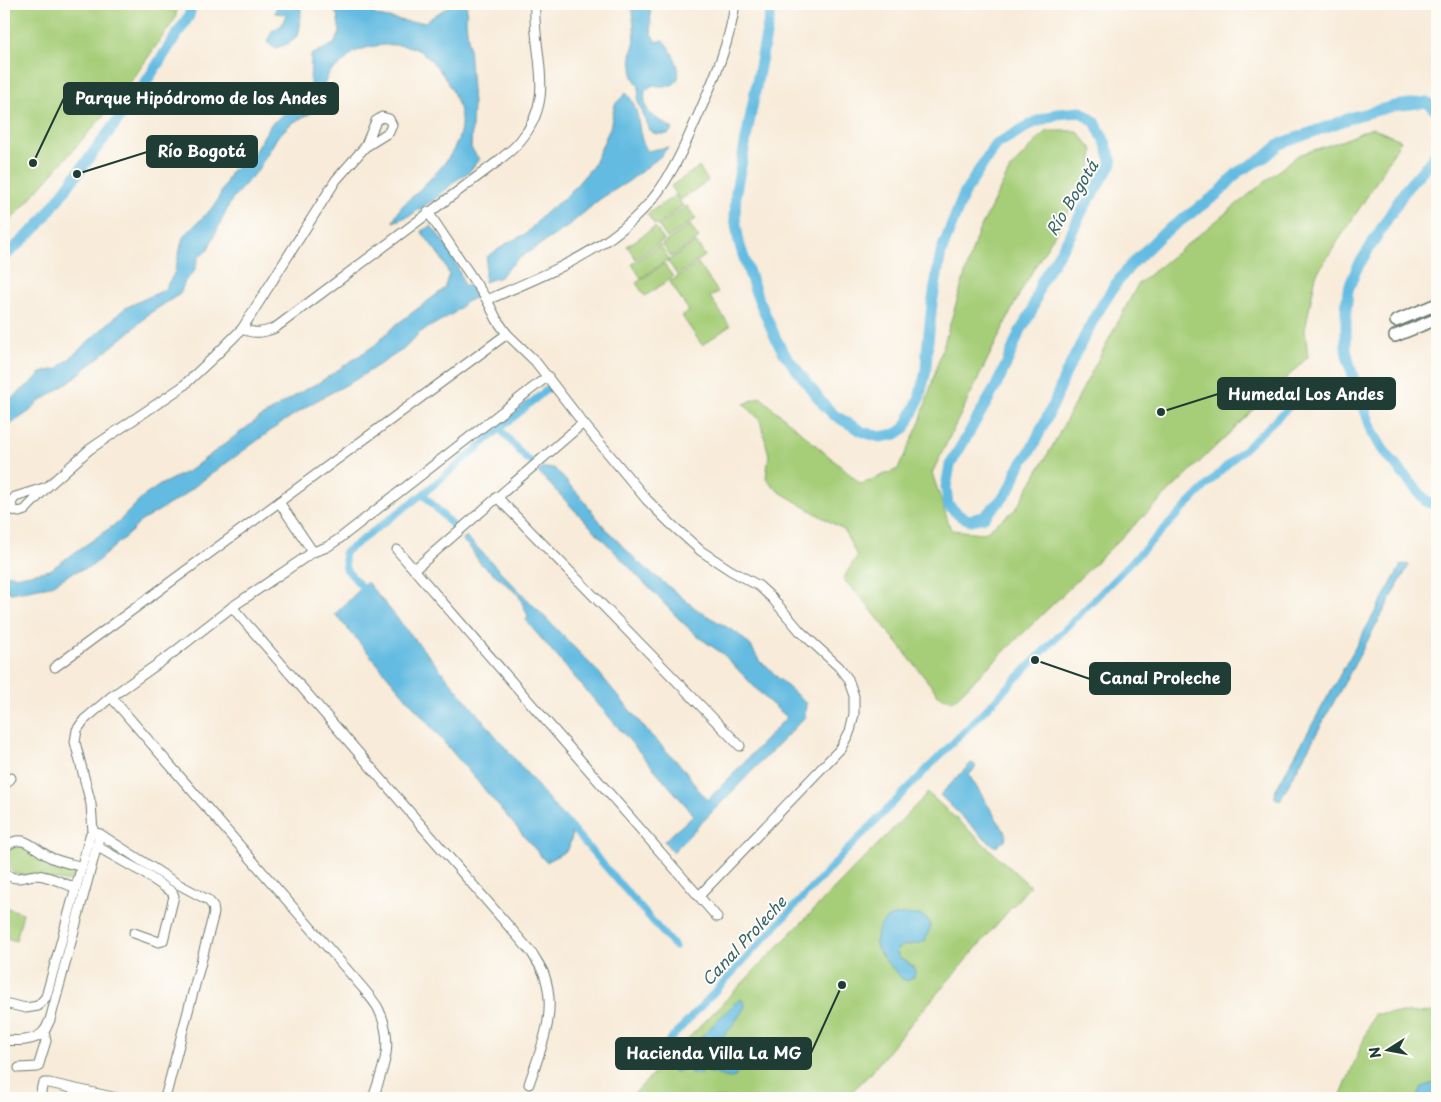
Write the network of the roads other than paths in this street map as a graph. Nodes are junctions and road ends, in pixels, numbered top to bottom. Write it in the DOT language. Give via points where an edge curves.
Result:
graph roads {
  1 [pos="535,4"];
  2 [pos="735,4"];
  3 [pos="365,147"];
  4 [pos="428,212"];
  5 [pos="487,300"];
  6 [pos="1437,304"];
  7 [pos="1437,319"];
  8 [pos="1396,321"];
  9 [pos="242,329"];
  10 [pos="508,334"];
  11 [pos="1395,336"];
  12 [pos="548,376"];
  13 [pos="583,423"];
  14 [pos="47,487"];
  15 [pos="497,497"];
  16 [pos="279,502"];
  17 [pos="397,550"];
  18 [pos="313,552"];
  19 [pos="415,569"];
  20 [pos="232,607"];
  21 [pos="55,667"];
  22 [pos="111,698"];
  23 [pos="740,746"];
  24 [pos="11,778"];
  25 [pos="4,786"];
  26 [pos="97,833"];
  27 [pos="6,843"];
  28 [pos="96,846"];
  29 [pos="82,867"];
  30 [pos="4,871"];
  31 [pos="76,888"];
  32 [pos="699,896"];
  33 [pos="717,917"];
  34 [pos="134,933"];
  35 [pos="4,1003"];
  36 [pos="44,1032"];
  37 [pos="4,1040"];
  38 [pos="19,1068"];
  39 [pos="528,1084"];
  40 [pos="40,1098"];
  41 [pos="117,1098"];
  42 [pos="165,1098"];
  43 [pos="373,1098"];
  1 -- 4 [label="street" via="542,82 540,103 529,130 497,162"];
  2 -- 5 [label="street" via="716,75 672,171 654,196 633,221 605,243"];
  3 -- 9 [label="street" via="336,180"];
  4 -- 5 [label="street"];
  4 -- 9 [label="street" via="275,328 258,333"];
  5 -- 10 [label="street"];
  6 -- 8 [label="main road"];
  7 -- 11 [label="main road"];
  9 -- 14 [label="street" via="182,387 90,450"];
  10 -- 12 [label="street"];
  10 -- 16 [label="street"];
  12 -- 13 [label="street"];
  12 -- 18 [label="street" via="339,539"];
  13 -- 15 [label="street"];
  13 -- 32 [label="street" via="671,524 701,551 772,598 800,631 839,667 854,696 850,731 840,748"];
  15 -- 19 [label="street"];
  15 -- 23 [label="street"];
  16 -- 18 [label="street"];
  16 -- 21 [label="street"];
  17 -- 19 [label="street"];
  18 -- 20 [label="street"];
  19 -- 32 [label="street"];
  20 -- 22 [label="street"];
  20 -- 39 [label="street" via="532,953 544,974 550,1013 547,1032"];
  22 -- 26 [label="street" via="84,720 77,730 75,742"];
  22 -- 43 [label="street" via="378,1008 386,1030 388,1051"];
  24 -- 25 [label="street"];
  26 -- 28 [label="street"];
  26 -- 29 [label="street" via="90,836"];
  26 -- 42 [label="street" via="213,906 214,914"];
  27 -- 29 [label="street" via="25,841 51,858"];
  28 -- 34 [label="street" via="142,872 174,896 163,941"];
  28 -- 36 [label="street" via="50,1020"];
  29 -- 31 [label="street"];
  30 -- 31 [label="street" via="13,878 36,875"];
  31 -- 35 [label="street" via="46,997 38,1006 26,1008"];
  32 -- 33 [label="street"];
  36 -- 37 [label="street" via="27,1040"];
  36 -- 38 [label="street" via="46,1041 38,1067"];
  40 -- 41 [label="street" via="44,1083"];
}
